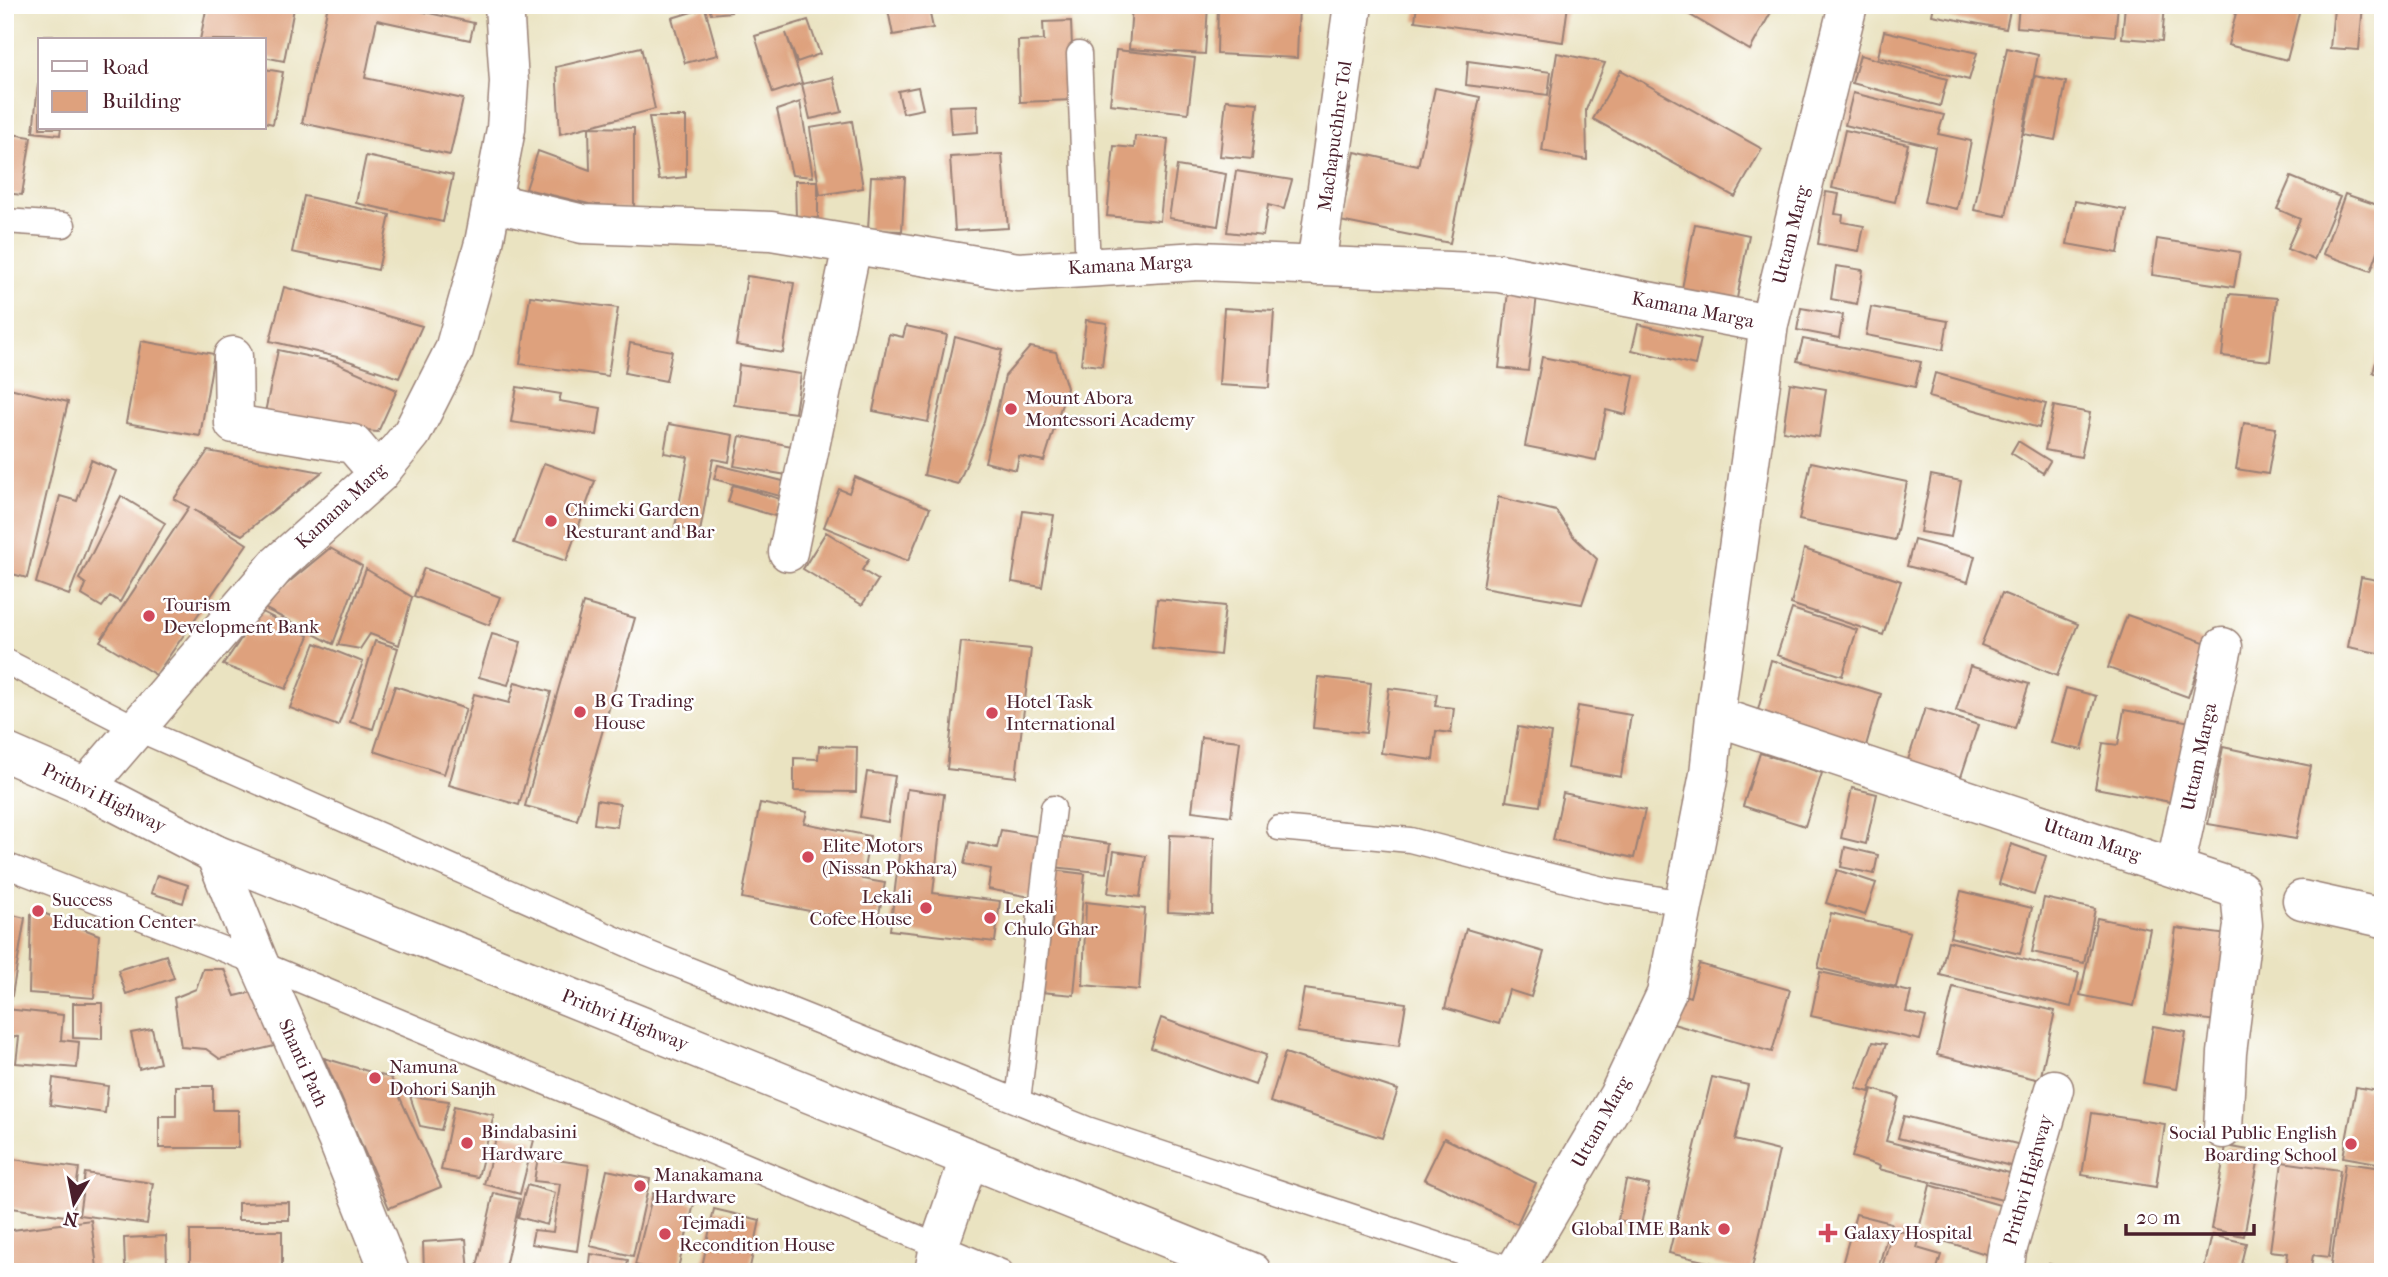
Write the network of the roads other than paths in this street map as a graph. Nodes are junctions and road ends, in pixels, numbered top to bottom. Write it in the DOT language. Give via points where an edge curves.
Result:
graph roads {
  1 [pos="504,5"];
  2 [pos="1353,5"];
  3 [pos="1848,5"];
  4 [pos="1079,54"];
  5 [pos="492,202"];
  6 [pos="5,221"];
  7 [pos="63,225"];
  8 [pos="852,246"];
  9 [pos="1316,266"];
  10 [pos="1088,268"];
  11 [pos="1769,324"];
  12 [pos="233,356"];
  13 [pos="379,474"];
  14 [pos="788,552"];
  15 [pos="2224,647"];
  16 [pos="5,662"];
  17 [pos="1715,716"];
  18 [pos="136,728"];
  19 [pos="5,752"];
  20 [pos="86,787"];
  21 [pos="1054,808"];
  22 [pos="1279,828"];
  23 [pos="215,854"];
  24 [pos="5,865"];
  25 [pos="2175,867"];
  26 [pos="2302,900"];
  27 [pos="1684,903"];
  28 [pos="2383,918"];
  29 [pos="259,963"];
  30 [pos="2054,1089"];
  31 [pos="1018,1101"];
  32 [pos="2223,1129"];
  33 [pos="970,1158"];
  34 [pos="937,1259"];
  35 [pos="1516,1271"];
  36 [pos="390,1272"];
  37 [pos="1001,1272"];
  38 [pos="1252,1272"];
  39 [pos="2004,1272"];
  1 -- 5 [label="main road, Kamana Marg" via="509,94"];
  2 -- 9 [label="main road, Machapuchhre Tol"];
  3 -- 11 [label="main road, Uttam Marg"];
  4 -- 10 [label="lane"];
  5 -- 8 [label="main road, Kamana Marga" via="583,224 771,231"];
  5 -- 13 [label="main road, Kamana Marg" via="454,350 412,433"];
  6 -- 7 [label="lane"];
  8 -- 10 [label="main road, Kamana Marga" via="1018,272"];
  8 -- 14 [label="main road"];
  9 -- 10 [label="main road, Kamana Marga" via="1199,261"];
  9 -- 11 [label="main road, Kamana Marga" via="1499,273"];
  11 -- 17 [label="main road, Uttam Marg"];
  12 -- 13 [label="main road" via="234,424 353,444"];
  13 -- 18 [label="main road, Kamana Marg" via="278,564"];
  15 -- 25 [label="main road, Uttam Marga"];
  16 -- 18 [label="lane"];
  17 -- 25 [label="main road, Uttam Marg"];
  17 -- 27 [label="main road, Uttam Marg" via="1709,774"];
  18 -- 20 [label="main road, Kamana Marg"];
  18 -- 31 [label="lane" via="645,952"];
  19 -- 20 [label="main road, Prithvi Highway"];
  20 -- 23 [label="main road, Prithvi Highway"];
  21 -- 31 [label="lane"];
  22 -- 27 [label="lane" via="1410,840 1606,890"];
  23 -- 29 [label="main road, Shanti Path"];
  23 -- 33 [label="main road, Prithvi Highway"];
  24 -- 29 [label="lane"];
  25 -- 32 [label="main road, Uttam Marg" via="2240,890 2243,925"];
  26 -- 28 [label="main road"];
  27 -- 35 [label="main road, Uttam Marg" via="1666,994 1618,1096"];
  29 -- 34 [label="lane"];
  29 -- 36 [label="main road, Shanti Path"];
  30 -- 39 [label="main road, Prithvi Highway"];
  31 -- 35 [label="lane" via="1087,1129"];
  33 -- 34 [label="main road"];
  33 -- 38 [label="main road, Prithvi Highway"];
  34 -- 37 [label="lane"];
}
